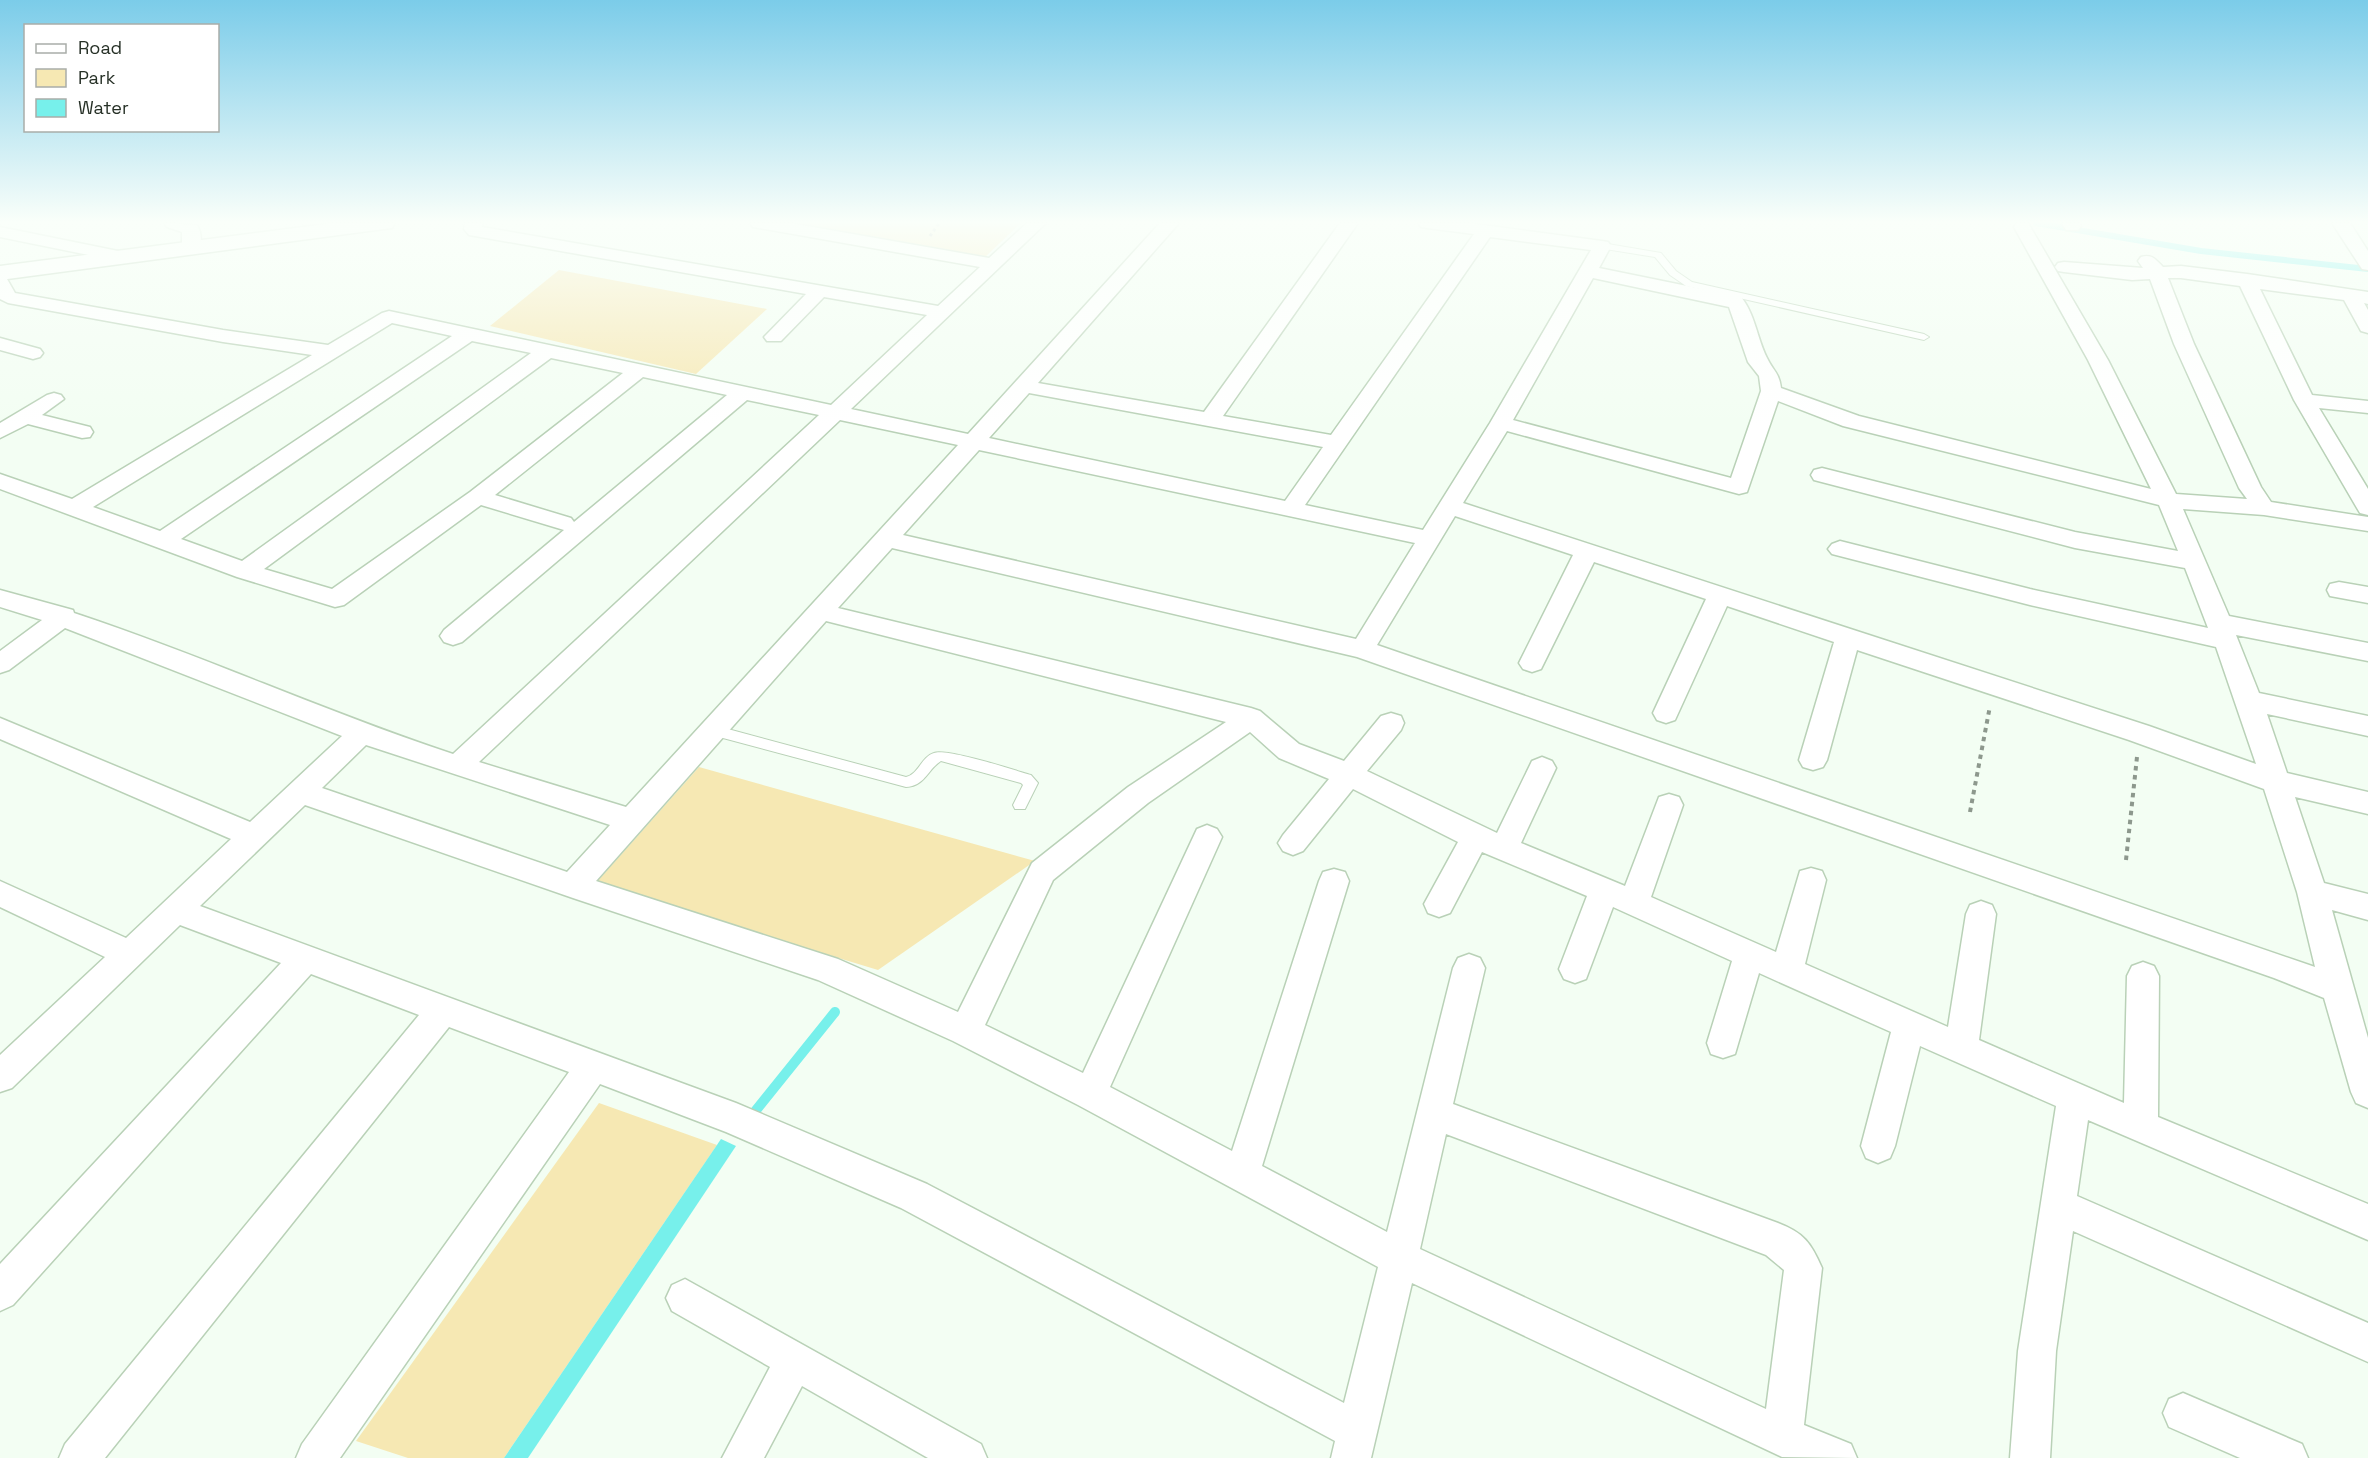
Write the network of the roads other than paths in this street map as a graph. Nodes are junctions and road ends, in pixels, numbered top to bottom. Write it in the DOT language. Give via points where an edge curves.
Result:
graph roads {
  1 [pos="5,291"];
  2 [pos="820,291"];
  3 [pos="827,291"];
  4 [pos="965,291"];
  5 [pos="1109,291"];
  6 [pos="1301,291"];
  7 [pos="1443,291"];
  8 [pos="1576,291"];
  9 [pos="1685,291"];
  10 [pos="1720,291"];
  11 [pos="2059,291"];
  12 [pos="2162,291"];
  13 [pos="2252,291"];
  14 [pos="2320,291"];
  15 [pos="2359,297"];
  16 [pos="941,312"];
  17 [pos="2368,327"];
  18 [pos="470,333"];
  19 [pos="774,337"];
  20 [pos="1924,338"];
  21 [pos="0,344"];
  22 [pos="333,352"];
  23 [pos="546,352"];
  24 [pos="33,353"];
  25 [pos="639,371"];
  26 [pos="1023,386"];
  27 [pos="1772,391"];
  28 [pos="742,393"];
  29 [pos="54,399"];
  30 [pos="2304,399"];
  31 [pos="2368,407"];
  32 [pos="834,412"];
  33 [pos="25,417"];
  34 [pos="1210,419"];
  35 [pos="1501,423"];
  36 [pos="0,432"];
  37 [pos="82,432"];
  38 [pos="973,442"];
  39 [pos="1338,442"];
  40 [pos="2344,468"];
  41 [pos="2368,472"];
  42 [pos="1822,475"];
  43 [pos="0,481"];
  44 [pos="478,497"];
  45 [pos="2166,500"];
  46 [pos="1449,506"];
  47 [pos="75,507"];
  48 [pos="2264,508"];
  49 [pos="2368,508"];
  50 [pos="1290,510"];
  51 [pos="563,523"];
  52 [pos="2368,524"];
  53 [pos="887,539"];
  54 [pos="1430,539"];
  55 [pos="162,541"];
  56 [pos="1840,549"];
  57 [pos="1587,551"];
  58 [pos="2193,562"];
  59 [pos="245,570"];
  60 [pos="2339,590"];
  61 [pos="1720,595"];
  62 [pos="2368,595"];
  63 [pos="0,598"];
  64 [pos="822,612"];
  65 [pos="64,616"];
  66 [pos="2222,632"];
  67 [pos="453,636"];
  68 [pos="1848,637"];
  69 [pos="1362,650"];
  70 [pos="2368,652"];
  71 [pos="1532,663"];
  72 [pos="0,664"];
  73 [pos="2249,700"];
  74 [pos="1666,713"];
  75 [pos="1251,718"];
  76 [pos="1391,723"];
  77 [pos="2368,726"];
  78 [pos="0,728"];
  79 [pos="713,730"];
  80 [pos="362,734"];
  81 [pos="1813,760"];
  82 [pos="458,766"];
  83 [pos="1542,768"];
  84 [pos="1349,775"];
  85 [pos="2273,781"];
  86 [pos="301,792"];
  87 [pos="2368,803"];
  88 [pos="1669,805"];
  89 [pos="1020,806"];
  90 [pos="630,820"];
  91 [pos="254,836"];
  92 [pos="1207,837"];
  93 [pos="1490,842"];
  94 [pos="1293,843"];
  95 [pos="1811,880"];
  96 [pos="1334,881"];
  97 [pos="573,886"];
  98 [pos="1604,890"];
  99 [pos="2312,892"];
  100 [pos="0,893"];
  101 [pos="1439,904"];
  102 [pos="1634,904"];
  103 [pos="2368,907"];
  104 [pos="175,910"];
  105 [pos="1981,914"];
  106 [pos="129,954"];
  107 [pos="1749,955"];
  108 [pos="306,958"];
  109 [pos="1469,968"];
  110 [pos="1575,969"];
  111 [pos="1787,971"];
  112 [pos="2143,976"];
  113 [pos="2337,989"];
  114 [pos="444,1009"];
  115 [pos="2357,1023"];
  116 [pos="1909,1025"];
  117 [pos="964,1031"];
  118 [pos="1723,1043"];
  119 [pos="1961,1048"];
  120 [pos="594,1065"];
  121 [pos="0,1077"];
  122 [pos="2368,1092"];
  123 [pos="1090,1094"];
  124 [pos="2074,1098"];
  125 [pos="1434,1113"];
  126 [pos="2141,1126"];
  127 [pos="1878,1146"];
  128 [pos="1242,1174"];
  129 [pos="2058,1206"];
  130 [pos="2368,1222"];
  131 [pos="1399,1258"];
  132 [pos="0,1292"];
  133 [pos="685,1298"];
  134 [pos="2368,1343"];
  135 [pos="795,1360"];
  136 [pos="2183,1413"];
  137 [pos="1782,1437"];
  138 [pos="1354,1444"];
  139 [pos="954,1455"];
  140 [pos="325,1456"];
  141 [pos="78,1458"];
  142 [pos="742,1458"];
  143 [pos="1837,1458"];
  144 [pos="2030,1458"];
  145 [pos="2288,1458"];
  1 -- 22 [label="street" via="8,297"];
  2 -- 19 [label="street"];
  3 -- 16 [label="street"];
  4 -- 16 [label="street"];
  5 -- 26 [label="street"];
  6 -- 34 [label="street"];
  7 -- 39 [label="street"];
  8 -- 35 [label="street"];
  9 -- 27 [label="street" via="1734,301"];
  10 -- 20 [label="lane"];
  11 -- 45 [label="street" via="2098,360"];
  12 -- 48 [label="street" via="2250,488"];
  13 -- 30 [label="street"];
  14 -- 15 [label="street"];
  15 -- 17 [label="street"];
  16 -- 32 [label="street"];
  18 -- 22 [label="street" via="389,317"];
  18 -- 23 [label="street"];
  18 -- 55 [label="street"];
  21 -- 24 [label="street"];
  22 -- 47 [label="street"];
  23 -- 25 [label="street"];
  23 -- 59 [label="street"];
  25 -- 28 [label="street"];
  25 -- 44 [label="street"];
  26 -- 34 [label="street"];
  26 -- 38 [label="street"];
  27 -- 35 [label="street" via="1739,487"];
  27 -- 45 [label="street" via="1851,421"];
  28 -- 32 [label="street"];
  28 -- 67 [label="street"];
  29 -- 33 [label="street"];
  30 -- 31 [label="street"];
  30 -- 40 [label="street"];
  32 -- 38 [label="street"];
  32 -- 82 [label="street"];
  33 -- 36 [label="street"];
  33 -- 37 [label="street"];
  34 -- 39 [label="street"];
  35 -- 46 [label="street"];
  38 -- 50 [label="street"];
  38 -- 53 [label="street"];
  39 -- 50 [label="street"];
  40 -- 41 [label="street"];
  40 -- 49 [label="street"];
  42 -- 58 [label="street" via="2075,540"];
  43 -- 47 [label="street"];
  44 -- 51 [label="street"];
  44 -- 59 [label="street" via="334,599"];
  45 -- 48 [label="street"];
  45 -- 58 [label="street"];
  46 -- 54 [label="street"];
  46 -- 57 [label="street"];
  47 -- 55 [label="street"];
  48 -- 52 [label="street"];
  50 -- 54 [label="street"];
  53 -- 64 [label="street"];
  53 -- 69 [label="street"];
  54 -- 69 [label="street"];
  55 -- 59 [label="street"];
  56 -- 66 [label="street" via="2030,597"];
  57 -- 61 [label="street"];
  57 -- 71 [label="street"];
  58 -- 66 [label="street"];
  60 -- 62 [label="street"];
  61 -- 68 [label="street"];
  61 -- 74 [label="street"];
  63 -- 65 [label="street"];
  64 -- 75 [label="street"];
  64 -- 79 [label="street"];
  65 -- 72 [label="street"];
  65 -- 80 [label="street"];
  66 -- 70 [label="street"];
  66 -- 73 [label="street"];
  68 -- 81 [label="street"];
  68 -- 85 [label="street"];
  69 -- 113 [label="street"];
  73 -- 77 [label="street"];
  73 -- 85 [label="street"];
  75 -- 84 [label="street" via="1290,751"];
  75 -- 117 [label="street" via="1138,795 1042,872"];
  76 -- 84 [label="street"];
  78 -- 91 [label="street"];
  79 -- 89 [label="lane" via="906,782 917,779 931,759 941,756 1026,779 1030,787"];
  79 -- 90 [label="street"];
  80 -- 82 [label="street"];
  80 -- 86 [label="street"];
  82 -- 90 [label="street"];
  83 -- 93 [label="street"];
  84 -- 93 [label="street"];
  84 -- 94 [label="street"];
  85 -- 87 [label="street"];
  85 -- 99 [label="street"];
  86 -- 91 [label="street"];
  86 -- 97 [label="street"];
  88 -- 102 [label="street"];
  90 -- 97 [label="street"];
  91 -- 104 [label="street"];
  92 -- 123 [label="street"];
  93 -- 98 [label="street"];
  93 -- 101 [label="street"];
  95 -- 111 [label="street"];
  96 -- 128 [label="street"];
  97 -- 117 [label="street" via="827,969"];
  98 -- 102 [label="street"];
  98 -- 110 [label="street"];
  99 -- 103 [label="street"];
  99 -- 113 [label="street"];
  100 -- 106 [label="street"];
  102 -- 107 [label="street"];
  104 -- 106 [label="street"];
  104 -- 108 [label="street"];
  105 -- 119 [label="street"];
  106 -- 121 [label="street"];
  107 -- 111 [label="street"];
  107 -- 118 [label="street"];
  108 -- 114 [label="street"];
  108 -- 132 [label="street"];
  109 -- 125 [label="street"];
  111 -- 116 [label="street"];
  112 -- 126 [label="street"];
  113 -- 115 [label="street"];
  114 -- 120 [label="street"];
  114 -- 141 [label="street"];
  115 -- 122 [label="street"];
  116 -- 119 [label="street"];
  116 -- 127 [label="street"];
  117 -- 123 [label="street"];
  119 -- 124 [label="street"];
  120 -- 138 [label="street" via="736,1119 914,1196"];
  120 -- 140 [label="street"];
  123 -- 128 [label="street"];
  124 -- 126 [label="street"];
  124 -- 129 [label="street"];
  125 -- 131 [label="street"];
  125 -- 137 [label="street" via="1778,1241 1799,1258 1803,1268"];
  126 -- 130 [label="street"];
  128 -- 131 [label="street"];
  129 -- 134 [label="street"];
  129 -- 144 [label="street" via="2037,1351"];
  131 -- 137 [label="street"];
  131 -- 138 [label="street"];
  133 -- 135 [label="street"];
  135 -- 139 [label="street"];
  135 -- 142 [label="street"];
  136 -- 145 [label="street"];
  137 -- 143 [label="street"];
}
